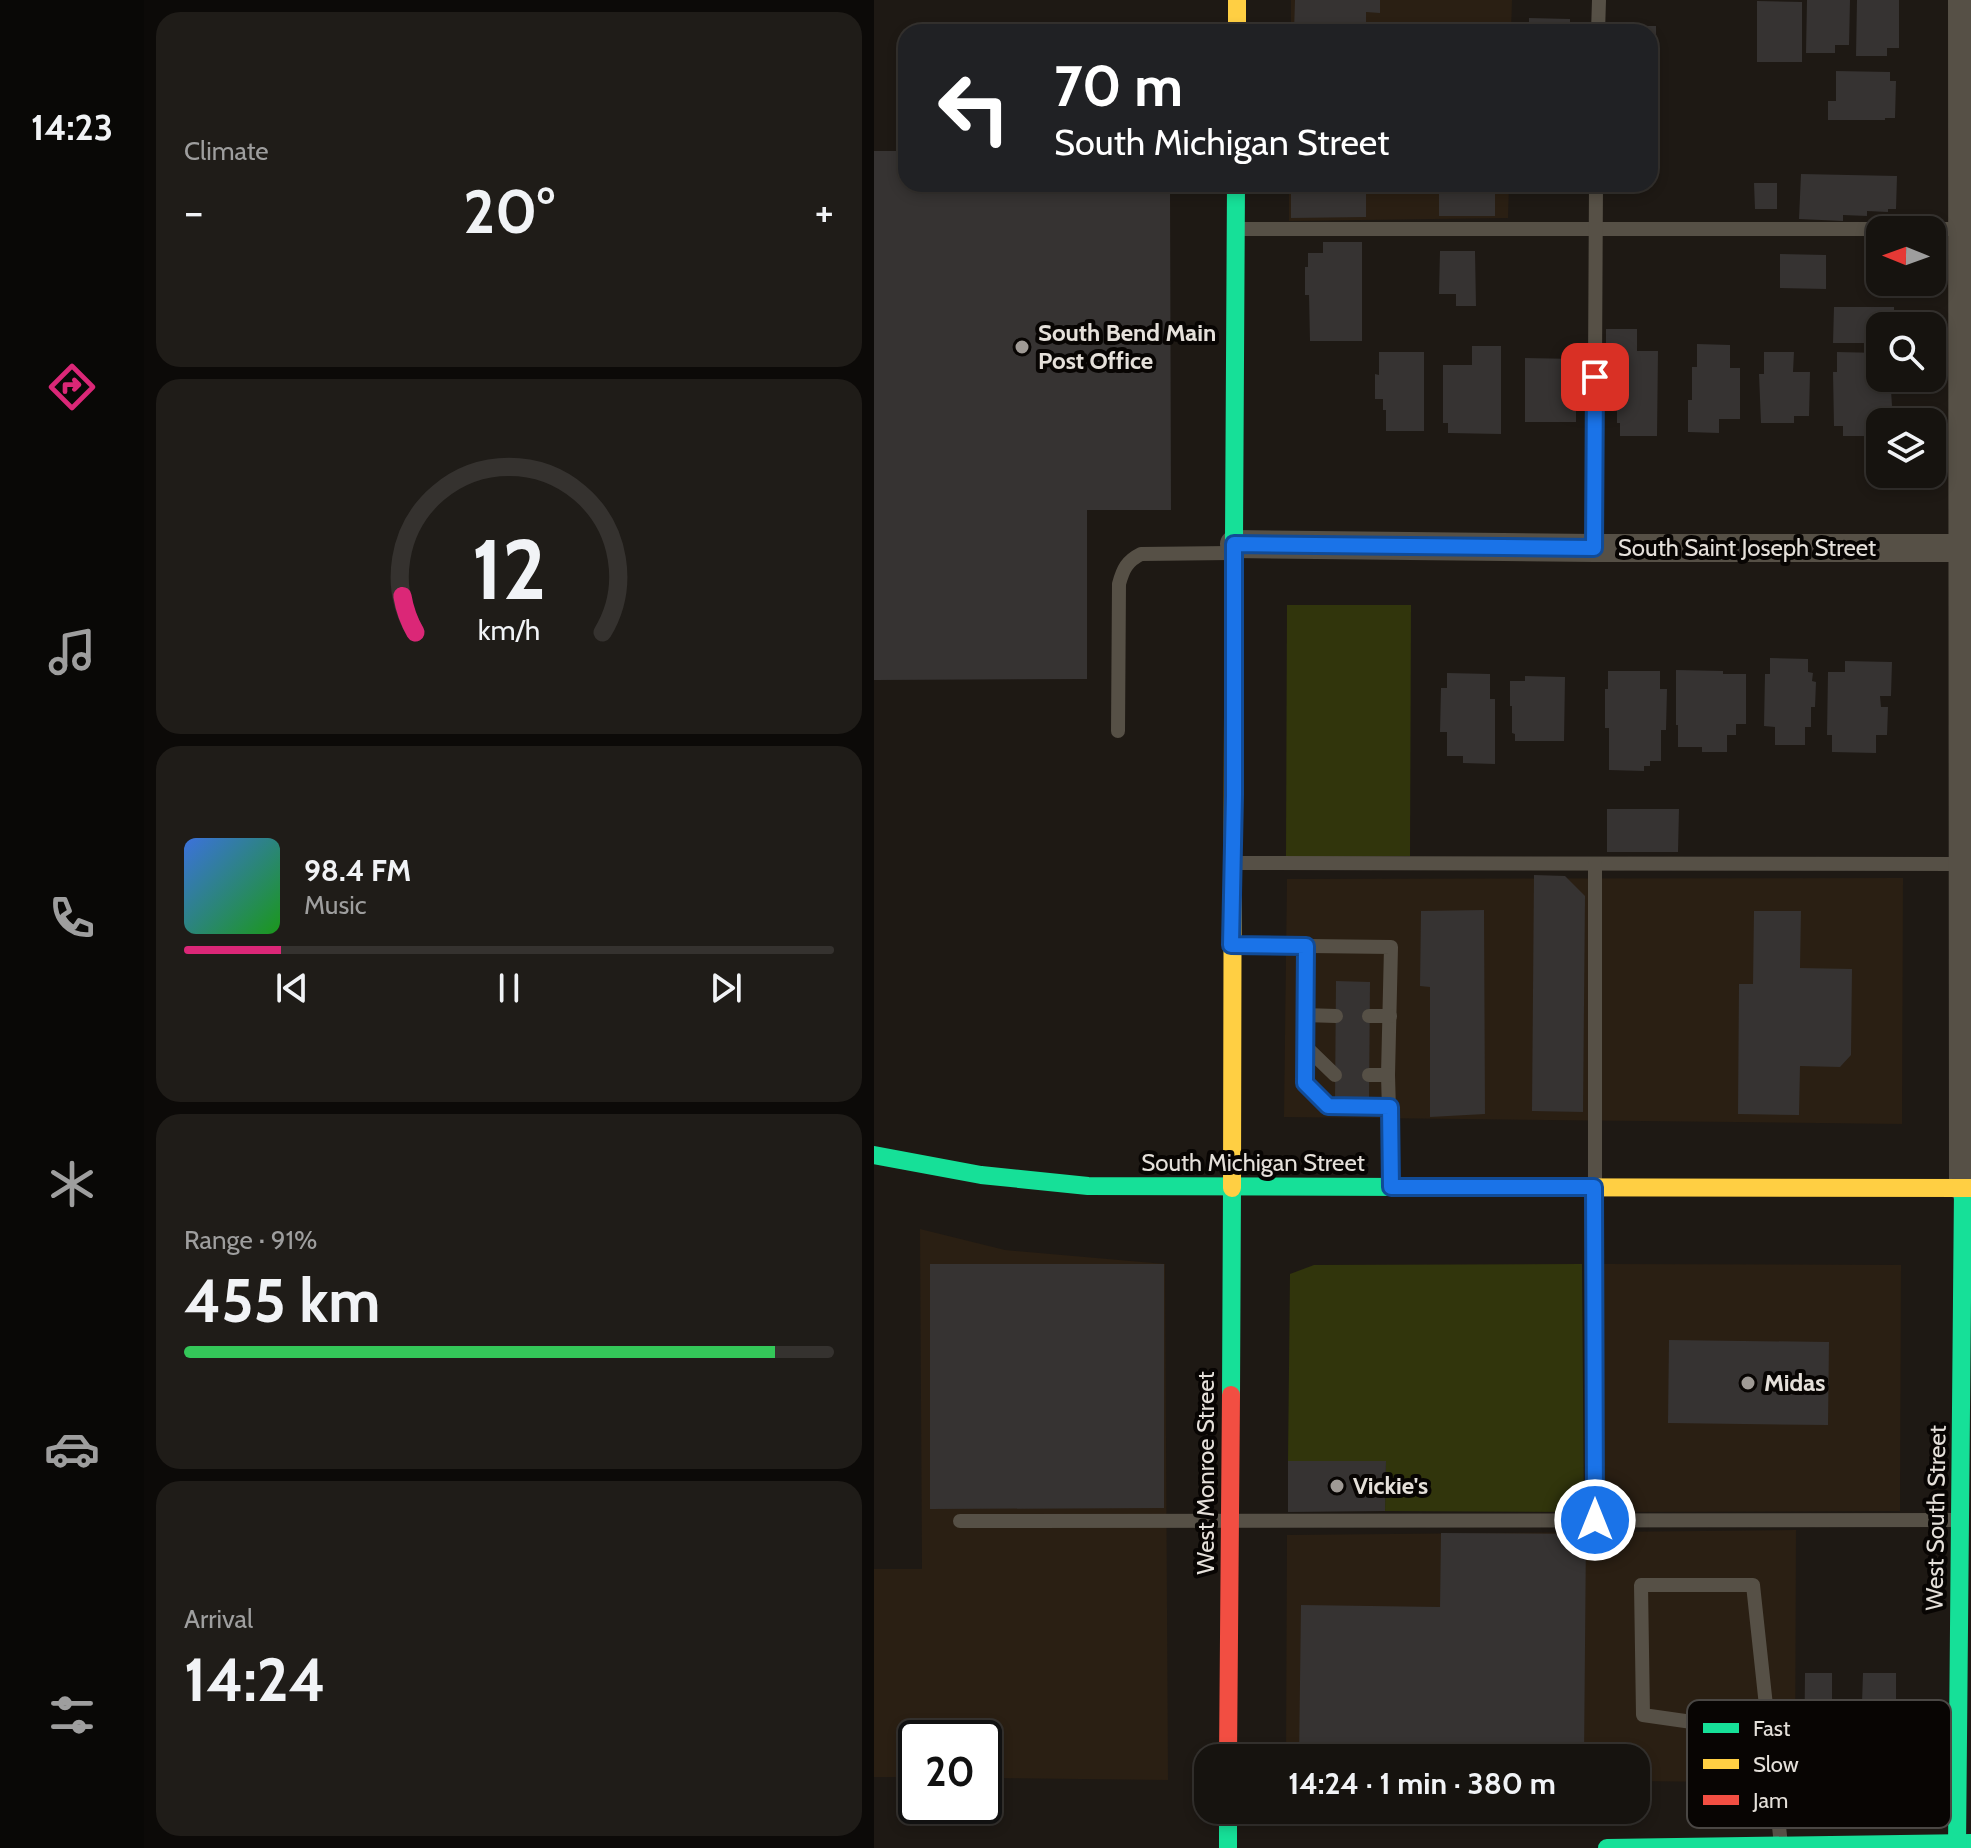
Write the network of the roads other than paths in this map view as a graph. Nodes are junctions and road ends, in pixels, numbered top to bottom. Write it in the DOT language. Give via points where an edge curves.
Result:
graph roads {
  1 [pos="1237,0"];
  2 [pos="1599,0"];
  3 [pos="1962,0"];
  4 [pos="1237,24"];
  5 [pos="1598,24"];
  6 [pos="1236,192"];
  7 [pos="1596,192"];
  8 [pos="1235,229"];
  9 [pos="1595,229"];
  10 [pos="1967,229"];
  11 [pos="1234,548"];
  12 [pos="1594,548"];
  13 [pos="1967,548"];
  14 [pos="1118,731"];
  15 [pos="1233,863"];
  16 [pos="1595,864"];
  17 [pos="1967,864"];
  18 [pos="1231,945"];
  19 [pos="1306,946"];
  20 [pos="1304,1015"];
  21 [pos="1336,1016"];
  22 [pos="1369,1016"];
  23 [pos="1390,1016"];
  24 [pos="1304,1045"];
  25 [pos="1335,1075"];
  26 [pos="1369,1075"];
  27 [pos="1388,1075"];
  28 [pos="1390,1107"];
  29 [pos="874,1155"];
  30 [pos="1391,1187"];
  31 [pos="1594,1187"];
  32 [pos="1232,1188"];
  33 [pos="1967,1188"];
  34 [pos="1595,1520"];
  35 [pos="1960,1520"];
  36 [pos="960,1521"];
  37 [pos="1230,1521"];
  38 [pos="1964,1684"];
  39 [pos="1765,1700"];
  40 [pos="1687,1721"];
  41 [pos="1228,1744"];
  42 [pos="1228,1824"];
  43 [pos="1779,1828"];
  44 [pos="1781,1845"];
  45 [pos="1962,1845"];
  46 [pos="1228,1848"];
  47 [pos="1607,1848"];
  1 -- 4 [label="main road"];
  2 -- 5 [label="lane"];
  3 -- 10 [label="street"];
  6 -- 8 [label="main road, West Monroe Street"];
  7 -- 9 [label="lane"];
  8 -- 9 [label="lane"];
  8 -- 11 [label="main road, West Monroe Street"];
  9 -- 10 [label="lane"];
  9 -- 12 [label="lane"];
  10 -- 13 [label="street"];
  11 -- 12 [label="street, South Saint Joseph Street"];
  11 -- 14 [label="lane" via="1141,554 1129,560 1119,584"];
  11 -- 15 [label="main road, West Monroe Street"];
  12 -- 13 [label="street, South Saint Joseph Street"];
  13 -- 17 [label="street"];
  15 -- 16 [label="lane"];
  15 -- 18 [label="main road, West Monroe Street"];
  16 -- 17 [label="lane"];
  16 -- 31 [label="lane"];
  17 -- 33 [label="street"];
  18 -- 19 [label="lane"];
  18 -- 32 [label="main road, West Monroe Street"];
  19 -- 20 [label="lane"];
  19 -- 23 [label="lane" via="1391,947"];
  20 -- 21 [label="lane"];
  20 -- 24 [label="lane"];
  22 -- 23 [label="lane"];
  23 -- 27 [label="lane"];
  24 -- 25 [label="lane"];
  24 -- 28 [label="lane" via="1305,1083 1328,1106"];
  26 -- 27 [label="lane"];
  27 -- 28 [label="lane"];
  28 -- 30 [label="lane"];
  29 -- 32 [label="main road, South Michigan Street" via="1041,1183"];
  30 -- 31 [label="main road, South Michigan Street"];
  30 -- 32 [label="main road, South Michigan Street"];
  31 -- 33 [label="main road, South Michigan Street"];
  31 -- 34 [label="lane"];
  32 -- 37 [label="main road, West Monroe Street"];
  33 -- 35 [label="main road, West South Street"];
  34 -- 35 [label="lane"];
  34 -- 37 [label="lane"];
  35 -- 38 [label="main road, West South Street"];
  36 -- 37 [label="lane"];
  37 -- 41 [label="main road, West Monroe Street"];
  38 -- 45 [label="main road, West South Street"];
  39 -- 40 [label="lane" via="1753,1585 1641,1585 1643,1715"];
  42 -- 46 [label="main road"];
  43 -- 44 [label="lane"];
  44 -- 45 [label="main road"];
  44 -- 47 [label="main road"];
}
